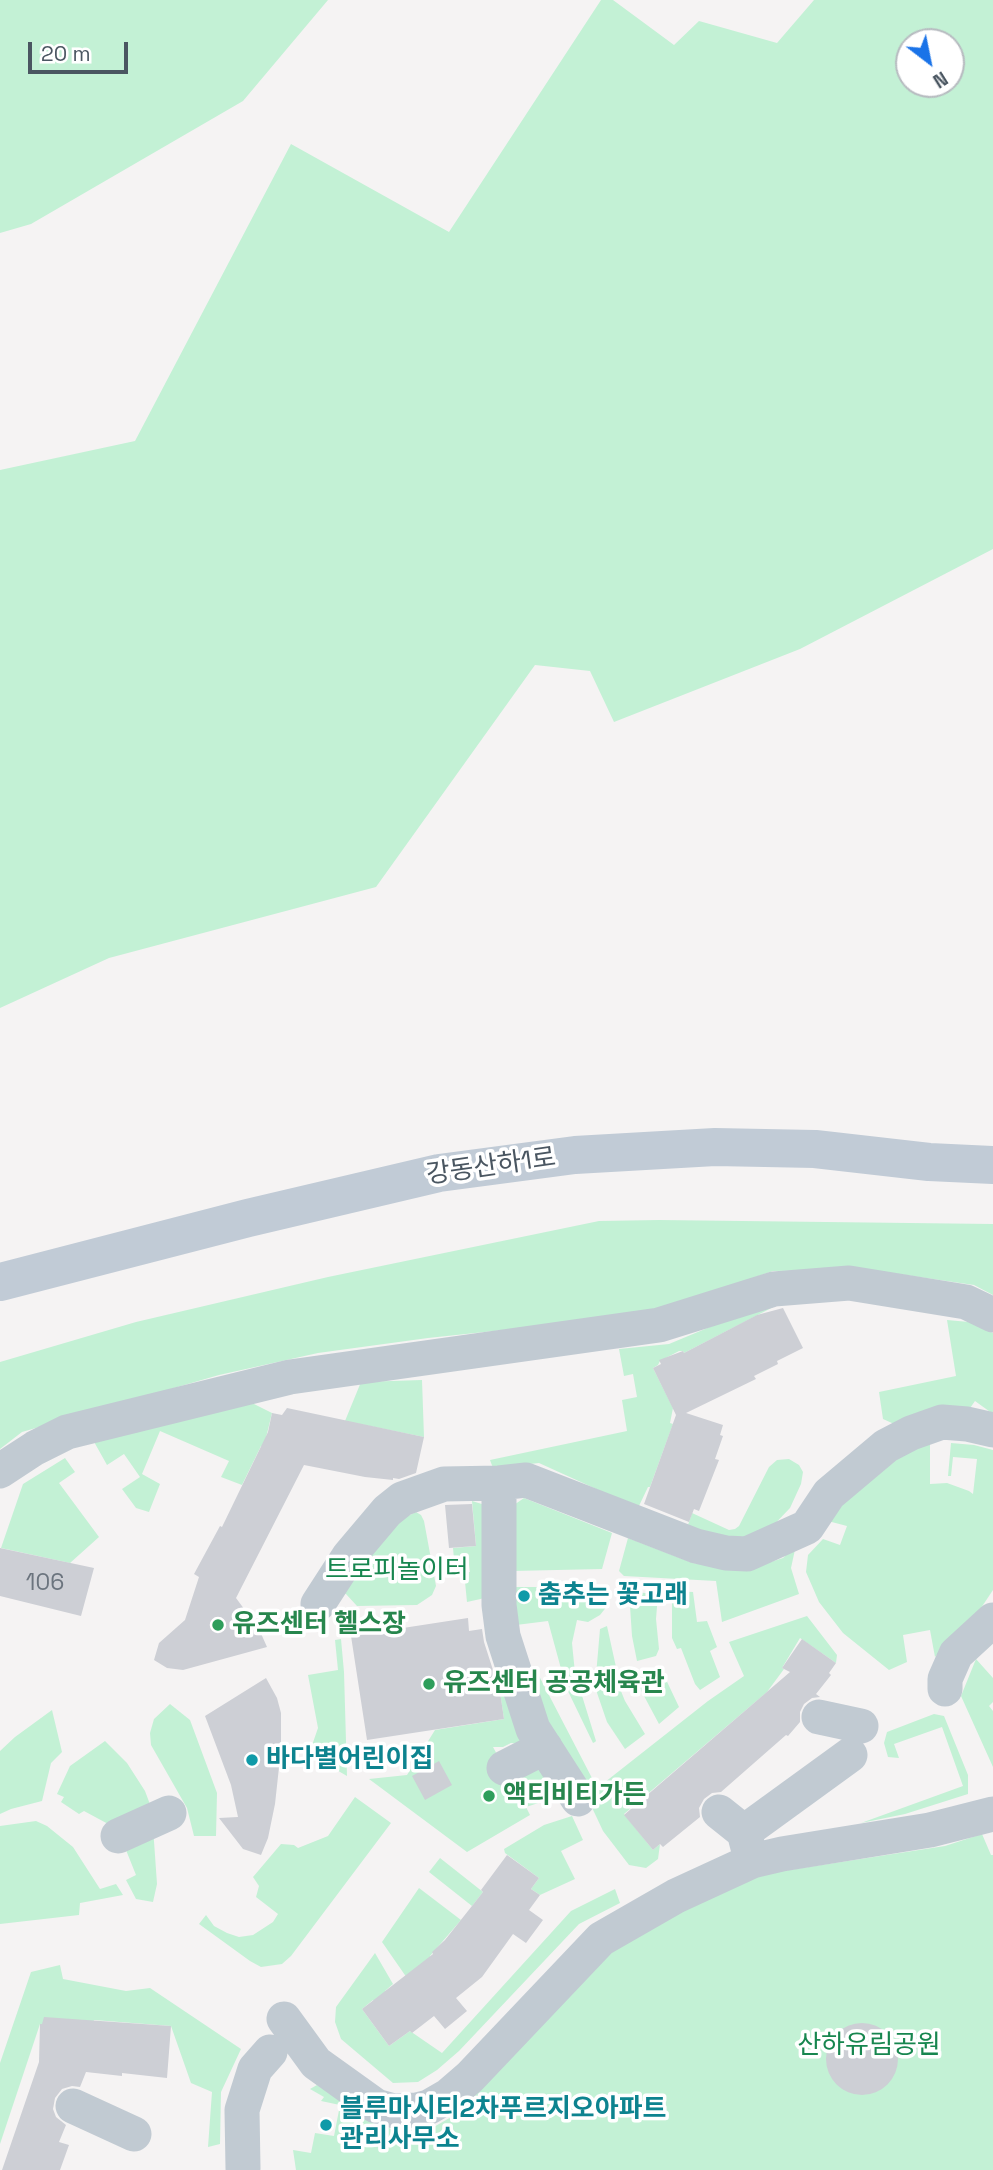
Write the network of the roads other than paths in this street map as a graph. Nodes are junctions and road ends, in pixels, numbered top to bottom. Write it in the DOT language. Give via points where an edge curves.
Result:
graph roads {
  1 [pos="993,1165"];
  2 [pos="0,1282"];
  3 [pos="993,1315"];
  4 [pos="993,1430"];
  5 [pos="0,1471"];
  6 [pos="499,1483"];
  7 [pos="317,1604"];
  8 [pos="993,1620"];
  9 [pos="945,1689"];
  10 [pos="819,1717"];
  11 [pos="545,1747"];
  12 [pos="504,1768"];
  13 [pos="578,1799"];
  14 [pos="169,1813"];
  15 [pos="993,1814"];
  16 [pos="739,1835"];
  17 [pos="118,1836"];
  18 [pos="284,2019"];
  19 [pos="271,2052"];
  20 [pos="73,2106"];
  21 [pos="134,2134"];
  22 [pos="242,2169"];
  1 -- 2 [label="street, 강동산하1로" via="802,1149 715,1147 575,1155 439,1173"];
  3 -- 5 [label="street" via="967,1302 849,1283 774,1289 659,1325 290,1377 67,1432"];
  4 -- 6 [label="street" via="942,1422 911,1433 886,1446 829,1494 807,1527 747,1554 696,1546 526,1480"];
  6 -- 7 [label="street" via="444,1484 402,1499 349,1556"];
  6 -- 11 [label="street" via="503,1633 533,1729"];
  8 -- 9 [label="street" via="956,1654 944,1679"];
  10 -- 16 [label="street" via="855,1740"];
  11 -- 12 [label="street"];
  11 -- 13 [label="street"];
  14 -- 17 [label="street"];
  15 -- 16 [label="street" via="930,1830 782,1854"];
  16 -- 18 [label="street" via="676,1896 601,1939 470,2077 429,2107 405,2112 376,2106 316,2063"];
  19 -- 22 [label="street" via="258,2071 247,2110"];
  20 -- 21 [label="street"];
}
